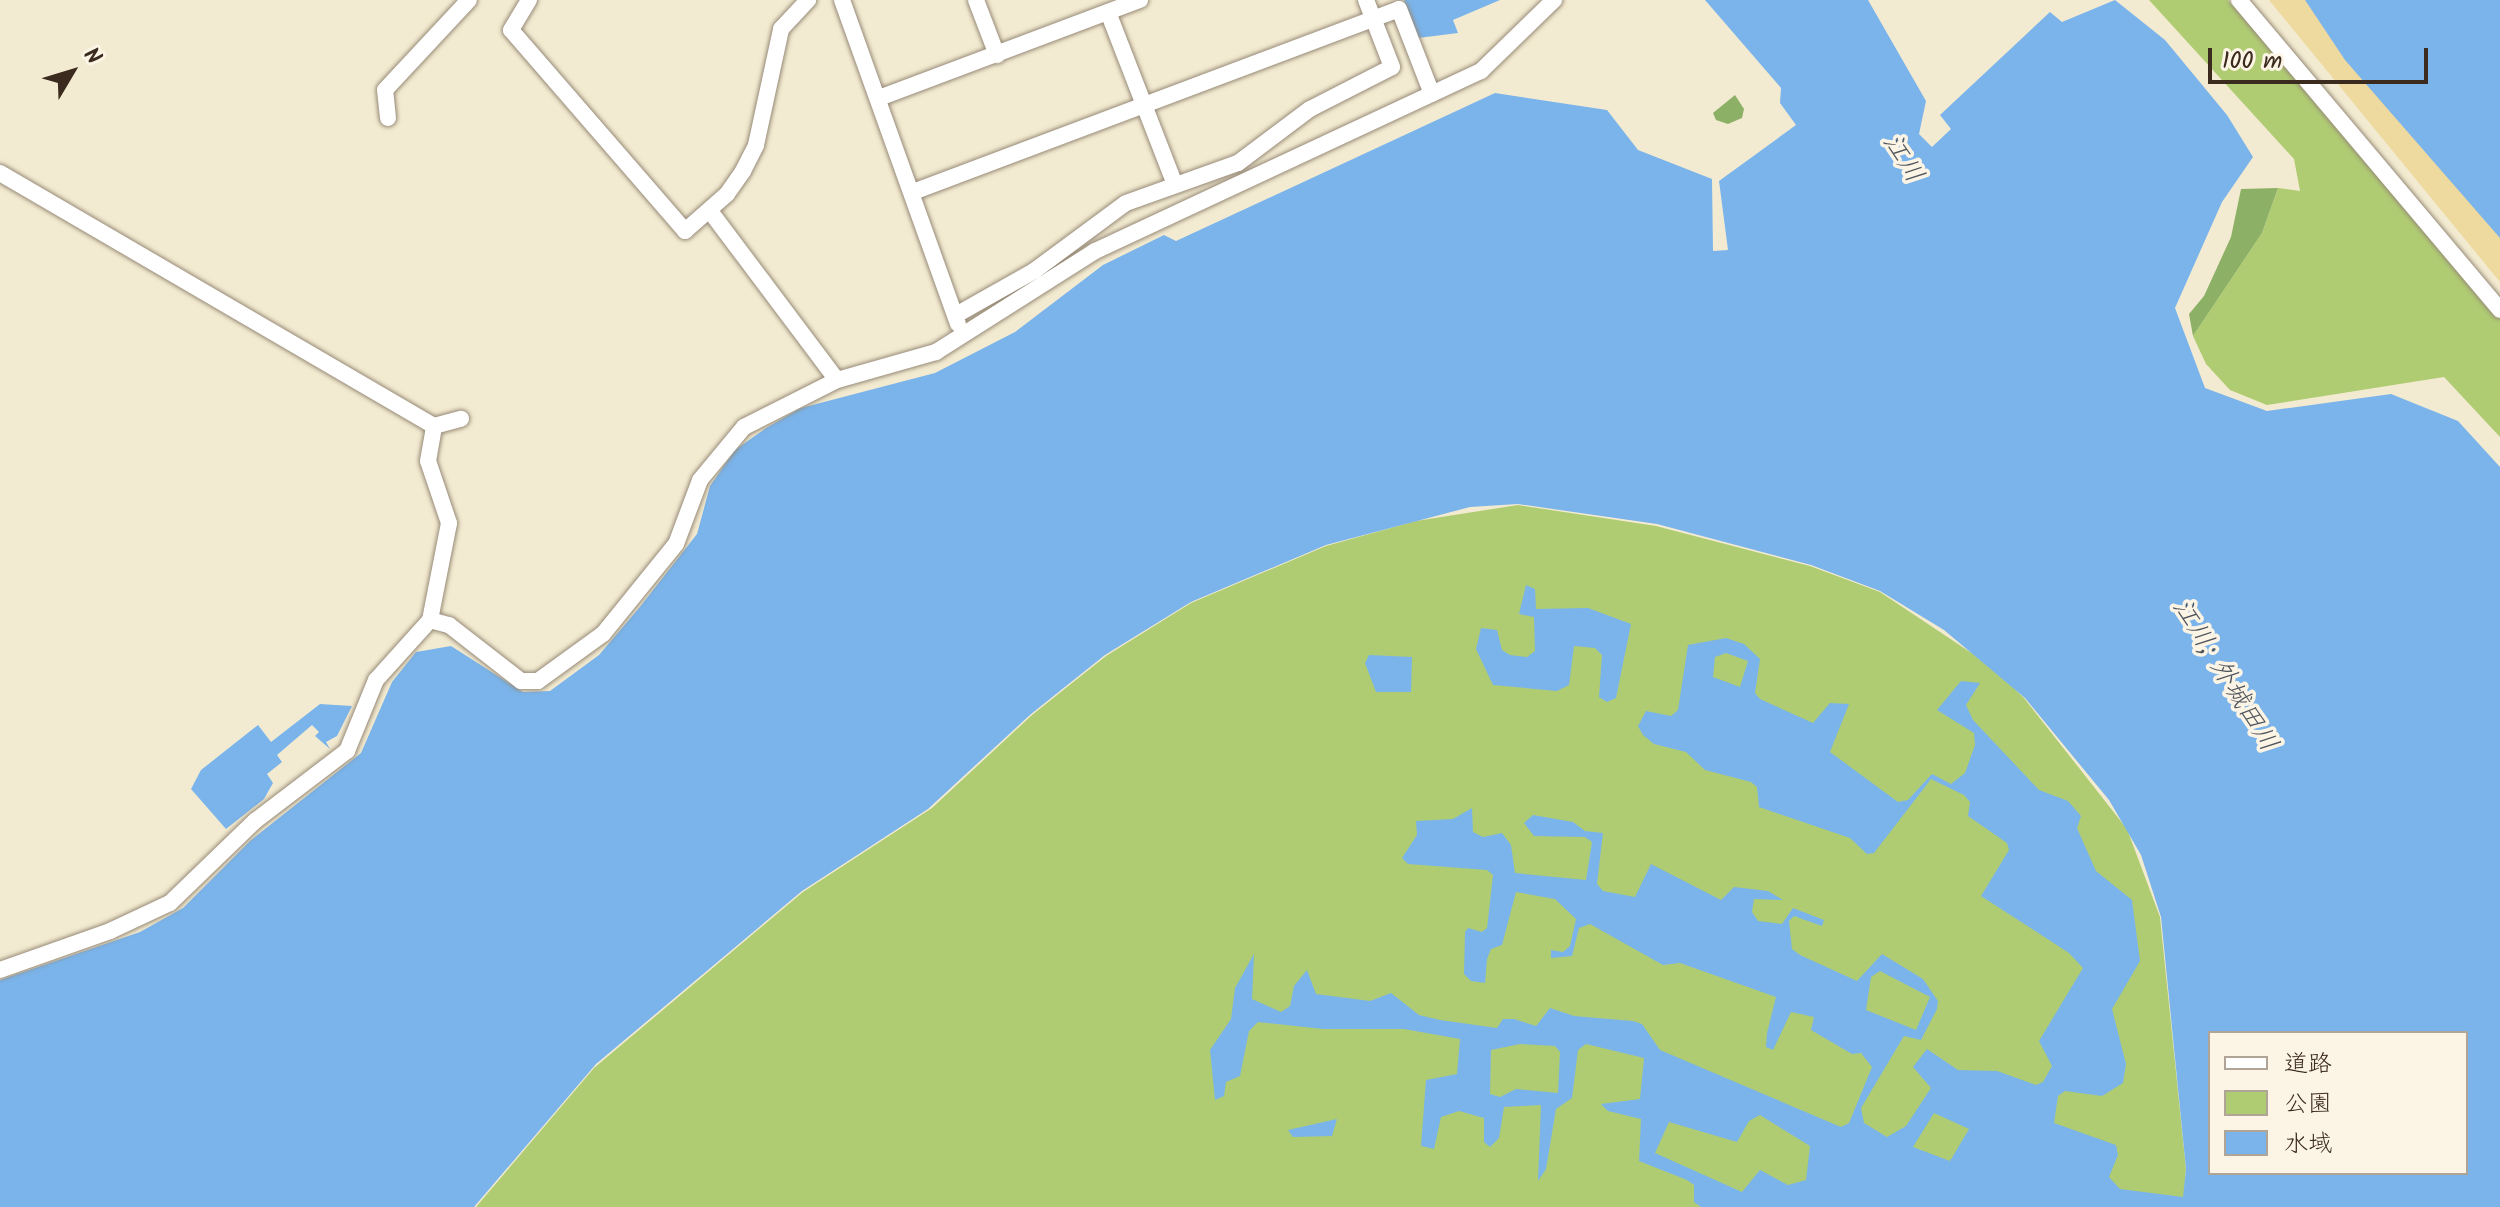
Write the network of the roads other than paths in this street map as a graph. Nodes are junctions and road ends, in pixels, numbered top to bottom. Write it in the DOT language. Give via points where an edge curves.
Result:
graph roads {
  1 [pos="469,0"];
  2 [pos="529,0"];
  3 [pos="808,0"];
  4 [pos="842,0"];
  5 [pos="976,0"];
  6 [pos="1140,0"];
  7 [pos="1366,0"];
  8 [pos="1554,0"];
  9 [pos="2239,0"];
  10 [pos="1398,4"];
  11 [pos="1108,12"];
  12 [pos="1373,18"];
  13 [pos="997,55"];
  14 [pos="1432,94"];
  15 [pos="879,98"];
  16 [pos="1144,105"];
  17 [pos="388,118"];
  18 [pos="0,173"];
  19 [pos="1174,182"];
  20 [pos="913,192"];
  21 [pos="710,211"];
  22 [pos="2500,310"];
  23 [pos="956,315"];
  24 [pos="962,337"];
  25 [pos="837,380"];
  26 [pos="461,419"];
  27 [pos="434,426"];
  28 [pos="430,620"];
  29 [pos="0,970"];
  1 -- 17 [label="street" via="385,90"];
  2 -- 21 [label="street" via="511,30 596,132 685,231"];
  3 -- 21 [label="street" via="781,29 756,145 727,194"];
  4 -- 15 [label="street"];
  5 -- 13 [label="street"];
  6 -- 11 [label="street"];
  7 -- 12 [label="street"];
  8 -- 14 [label="street" via="1481,71"];
  9 -- 22 [label="street"];
  10 -- 12 [label="street"];
  10 -- 14 [label="street"];
  11 -- 13 [label="street"];
  11 -- 16 [label="street"];
  12 -- 16 [label="street"];
  12 -- 19 [label="street" via="1392,67 1310,109 1238,163"];
  13 -- 15 [label="street"];
  14 -- 24 [label="street" via="1095,251"];
  15 -- 20 [label="street"];
  16 -- 19 [label="street"];
  16 -- 20 [label="street"];
  18 -- 27 [label="street"];
  19 -- 23 [label="street" via="1126,203 1034,271"];
  20 -- 23 [label="street"];
  21 -- 25 [label="street"];
  23 -- 24 [label="street"];
  24 -- 25 [label="street" via="936,352"];
  25 -- 28 [label="street" via="772,408 722,448 700,480 676,544 603,634 538,681 521,681 449,625"];
  26 -- 27 [label="street"];
  27 -- 28 [label="street" via="428,461 449,523"];
  28 -- 29 [label="street" via="376,680 347,751 255,821 170,903 110,931"];
}
